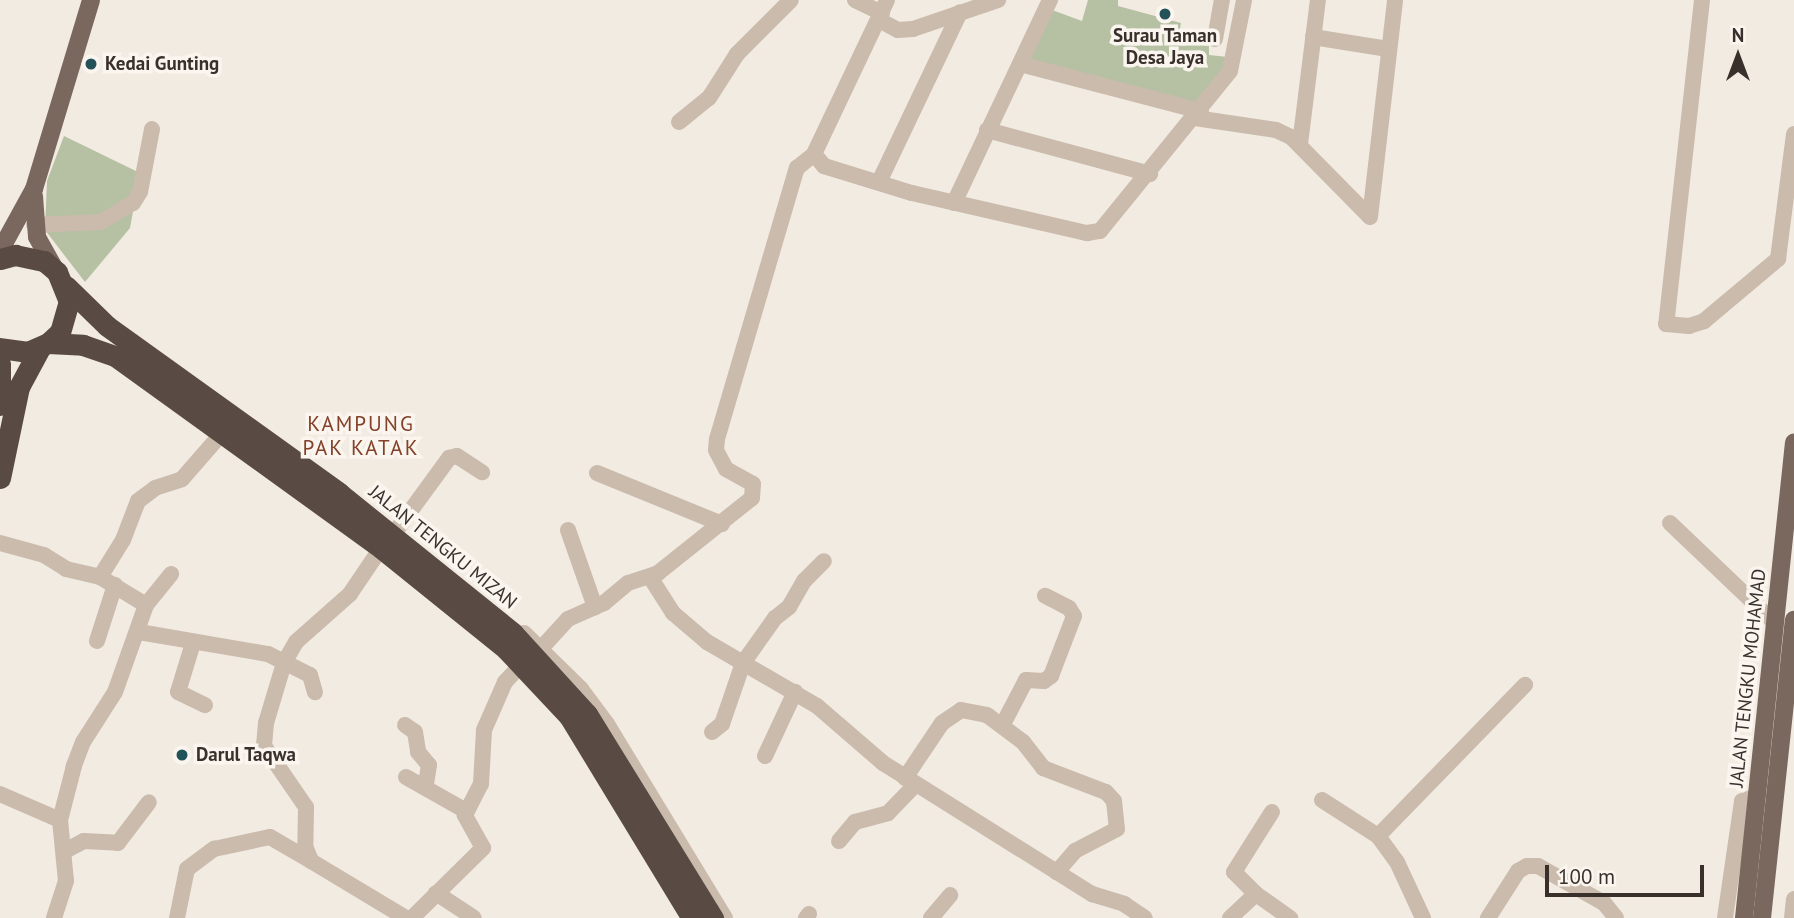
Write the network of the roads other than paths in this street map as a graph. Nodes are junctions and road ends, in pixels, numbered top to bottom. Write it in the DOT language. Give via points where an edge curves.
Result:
graph roads {
  1 [pos="90,0"];
  2 [pos="790,0"];
  3 [pos="855,0"];
  4 [pos="998,0"];
  5 [pos="1050,0"];
  6 [pos="1222,0"];
  7 [pos="1244,0"];
  8 [pos="1318,0"];
  9 [pos="1395,0"];
  10 [pos="1702,0"];
  11 [pos="883,11"];
  12 [pos="960,12"];
  13 [pos="1314,37"];
  14 [pos="1215,39"];
  15 [pos="1388,49"];
  16 [pos="1020,64"];
  17 [pos="1198,114"];
  18 [pos="679,122"];
  19 [pos="152,129"];
  20 [pos="988,130"];
  21 [pos="1794,134"];
  22 [pos="1300,144"];
  23 [pos="814,154"];
  24 [pos="1150,174"];
  25 [pos="879,182"];
  26 [pos="34,189"];
  27 [pos="954,203"];
  28 [pos="34,225"];
  29 [pos="0,251"];
  30 [pos="0,259"];
  31 [pos="60,278"];
  32 [pos="93,313"];
  33 [pos="44,346"];
  34 [pos="0,348"];
  35 [pos="0,363"];
  36 [pos="0,405"];
  37 [pos="223,432"];
  38 [pos="1794,443"];
  39 [pos="482,472"];
  40 [pos="597,473"];
  41 [pos="0,478"];
  42 [pos="1671,523"];
  43 [pos="722,524"];
  44 [pos="398,528"];
  45 [pos="568,530"];
  46 [pos="0,543"];
  47 [pos="381,548"];
  48 [pos="824,561"];
  49 [pos="171,574"];
  50 [pos="650,576"];
  51 [pos="108,581"];
  52 [pos="1045,596"];
  53 [pos="146,605"];
  54 [pos="595,607"];
  55 [pos="1794,620"];
  56 [pos="1775,624"];
  57 [pos="139,632"];
  58 [pos="97,640"];
  59 [pos="193,643"];
  60 [pos="533,656"];
  61 [pos="284,663"];
  62 [pos="743,663"];
  63 [pos="1525,685"];
  64 [pos="315,692"];
  65 [pos="795,692"];
  66 [pos="205,705"];
  67 [pos="405,725"];
  68 [pos="1002,726"];
  69 [pos="712,732"];
  70 [pos="765,756"];
  71 [pos="406,777"];
  72 [pos="910,782"];
  73 [pos="426,785"];
  74 [pos="0,794"];
  75 [pos="1757,796"];
  76 [pos="1322,800"];
  77 [pos="149,802"];
  78 [pos="466,811"];
  79 [pos="1272,812"];
  80 [pos="60,820"];
  81 [pos="1378,836"];
  82 [pos="839,841"];
  83 [pos="65,851"];
  84 [pos="311,862"];
  85 [pos="1057,872"];
  86 [pos="436,893"];
  87 [pos="1256,894"];
  88 [pos="950,895"];
  89 [pos="1794,900"];
  90 [pos="54,918"];
  91 [pos="177,918"];
  92 [pos="406,918"];
  93 [pos="412,918"];
  94 [pos="474,918"];
  95 [pos="692,918"];
  96 [pos="713,918"];
  97 [pos="725,918"];
  98 [pos="931,918"];
  99 [pos="1145,918"];
  100 [pos="1230,918"];
  101 [pos="1290,918"];
  102 [pos="1423,918"];
  103 [pos="1488,918"];
  104 [pos="1616,918"];
  105 [pos="1725,918"];
  106 [pos="1744,918"];
  107 [pos="1762,918"];
  108 [pos="1792,918"];
  1 -- 26 [label="main road"];
  2 -- 18 [label="street" via="737,54 709,97"];
  3 -- 11 [label="street"];
  4 -- 12 [label="street"];
  5 -- 16 [label="street"];
  6 -- 14 [label="street"];
  7 -- 17 [label="street" via="1233,66"];
  8 -- 13 [label="street"];
  9 -- 15 [label="street"];
  10 -- 21 [label="street" via="1666,324 1689,326 1704,321 1777,259"];
  11 -- 12 [label="street" via="898,30"];
  11 -- 23 [label="street"];
  12 -- 25 [label="street"];
  13 -- 15 [label="street"];
  13 -- 22 [label="street"];
  15 -- 22 [label="street" via="1370,217"];
  16 -- 17 [label="street"];
  16 -- 20 [label="street"];
  17 -- 22 [label="street" via="1276,130"];
  17 -- 24 [label="street"];
  19 -- 28 [label="street" via="140,192 133,203 101,222"];
  20 -- 24 [label="street"];
  20 -- 27 [label="street"];
  23 -- 25 [label="street" via="824,166"];
  23 -- 43 [label="street" via="797,167 717,439 721,462 755,489 752,498"];
  24 -- 27 [label="street" via="1106,228 1094,232"];
  25 -- 27 [label="street"];
  26 -- 28 [label="main road"];
  26 -- 29 [label="main road"];
  28 -- 31 [label="main road"];
  30 -- 31 [label="highway" via="30,256"];
  31 -- 32 [label="highway, JALAN TENGKU MIZAN"];
  31 -- 33 [label="highway" via="67,317"];
  32 -- 44 [label="street" via="127,328"];
  32 -- 60 [label="highway, JALAN TENGKU MIZAN" via="339,493"];
  33 -- 34 [label="highway, JALAN TENGKU MIZAN" via="16,352"];
  33 -- 37 [label="highway, JALAN TENGKU MIZAN" via="83,345 115,356"];
  33 -- 41 [label="highway" via="19,387"];
  35 -- 36 [label="highway"];
  37 -- 47 [label="highway, JALAN TENGKU MIZAN"];
  37 -- 51 [label="street" via="182,479 155,488 138,501"];
  38 -- 56 [label="main road, JALAN TENGKU MOHAMAD"];
  39 -- 44 [label="street" via="457,456 449,458"];
  40 -- 43 [label="street"];
  42 -- 56 [label="street"];
  43 -- 50 [label="street"];
  44 -- 60 [label="street"];
  45 -- 54 [label="street"];
  46 -- 51 [label="street"];
  47 -- 60 [label="highway, JALAN TENGKU MIZAN"];
  47 -- 61 [label="street" via="350,594 302,635"];
  48 -- 62 [label="street"];
  49 -- 53 [label="street"];
  50 -- 54 [label="street" via="628,583"];
  50 -- 62 [label="street" via="679,619"];
  51 -- 53 [label="street"];
  51 -- 58 [label="street"];
  52 -- 68 [label="street" via="1074,615 1051,676 1044,681 1026,680"];
  53 -- 57 [label="street"];
  54 -- 60 [label="street" via="568,619"];
  55 -- 107 [label="main road, JALAN TENGKU MOHAMAD"];
  56 -- 75 [label="main road, JALAN TENGKU MOHAMAD"];
  57 -- 59 [label="street"];
  57 -- 80 [label="street" via="115,692 83,742"];
  59 -- 61 [label="street" via="255,651"];
  59 -- 66 [label="street" via="178,692"];
  60 -- 78 [label="street" via="505,682 484,730 481,784"];
  60 -- 95 [label="highway, JALAN TENGKU MIZAN"];
  60 -- 96 [label="highway, JALAN TENGKU MIZAN" via="587,714"];
  60 -- 97 [label="street" via="580,689 634,762"];
  61 -- 64 [label="street" via="310,675"];
  61 -- 84 [label="street" via="264,746 306,807 305,846"];
  62 -- 65 [label="street"];
  62 -- 69 [label="street" via="722,724"];
  63 -- 81 [label="street"];
  65 -- 70 [label="street"];
  65 -- 72 [label="street"];
  67 -- 73 [label="street" via="415,732 418,752 429,765"];
  68 -- 72 [label="street" via="974,709 961,710 937,727"];
  68 -- 85 [label="street" via="1023,741 1043,768 1106,792 1114,801 1117,830 1074,850"];
  71 -- 73 [label="street"];
  72 -- 82 [label="street" via="888,813 855,822"];
  72 -- 85 [label="street"];
  73 -- 78 [label="street"];
  74 -- 80 [label="street"];
  75 -- 105 [label="street" via="1742,801"];
  75 -- 106 [label="main road, JALAN TENGKU MOHAMAD"];
  76 -- 81 [label="street"];
  77 -- 83 [label="street" via="118,843 84,841"];
  78 -- 86 [label="street" via="483,848"];
  79 -- 87 [label="street" via="1234,872"];
  80 -- 83 [label="street"];
  81 -- 102 [label="street" via="1397,862"];
  83 -- 90 [label="street" via="66,881"];
  84 -- 91 [label="street" via="270,837 214,849 187,869"];
  84 -- 92 [label="street"];
  85 -- 99 [label="street"];
  86 -- 93 [label="street"];
  86 -- 94 [label="street"];
  87 -- 100 [label="street"];
  87 -- 101 [label="street"];
  88 -- 98 [label="street"];
  89 -- 108 [label="street"];
  103 -- 104 [label="street" via="1518,871 1527,866 1538,866 1604,903"];
}
